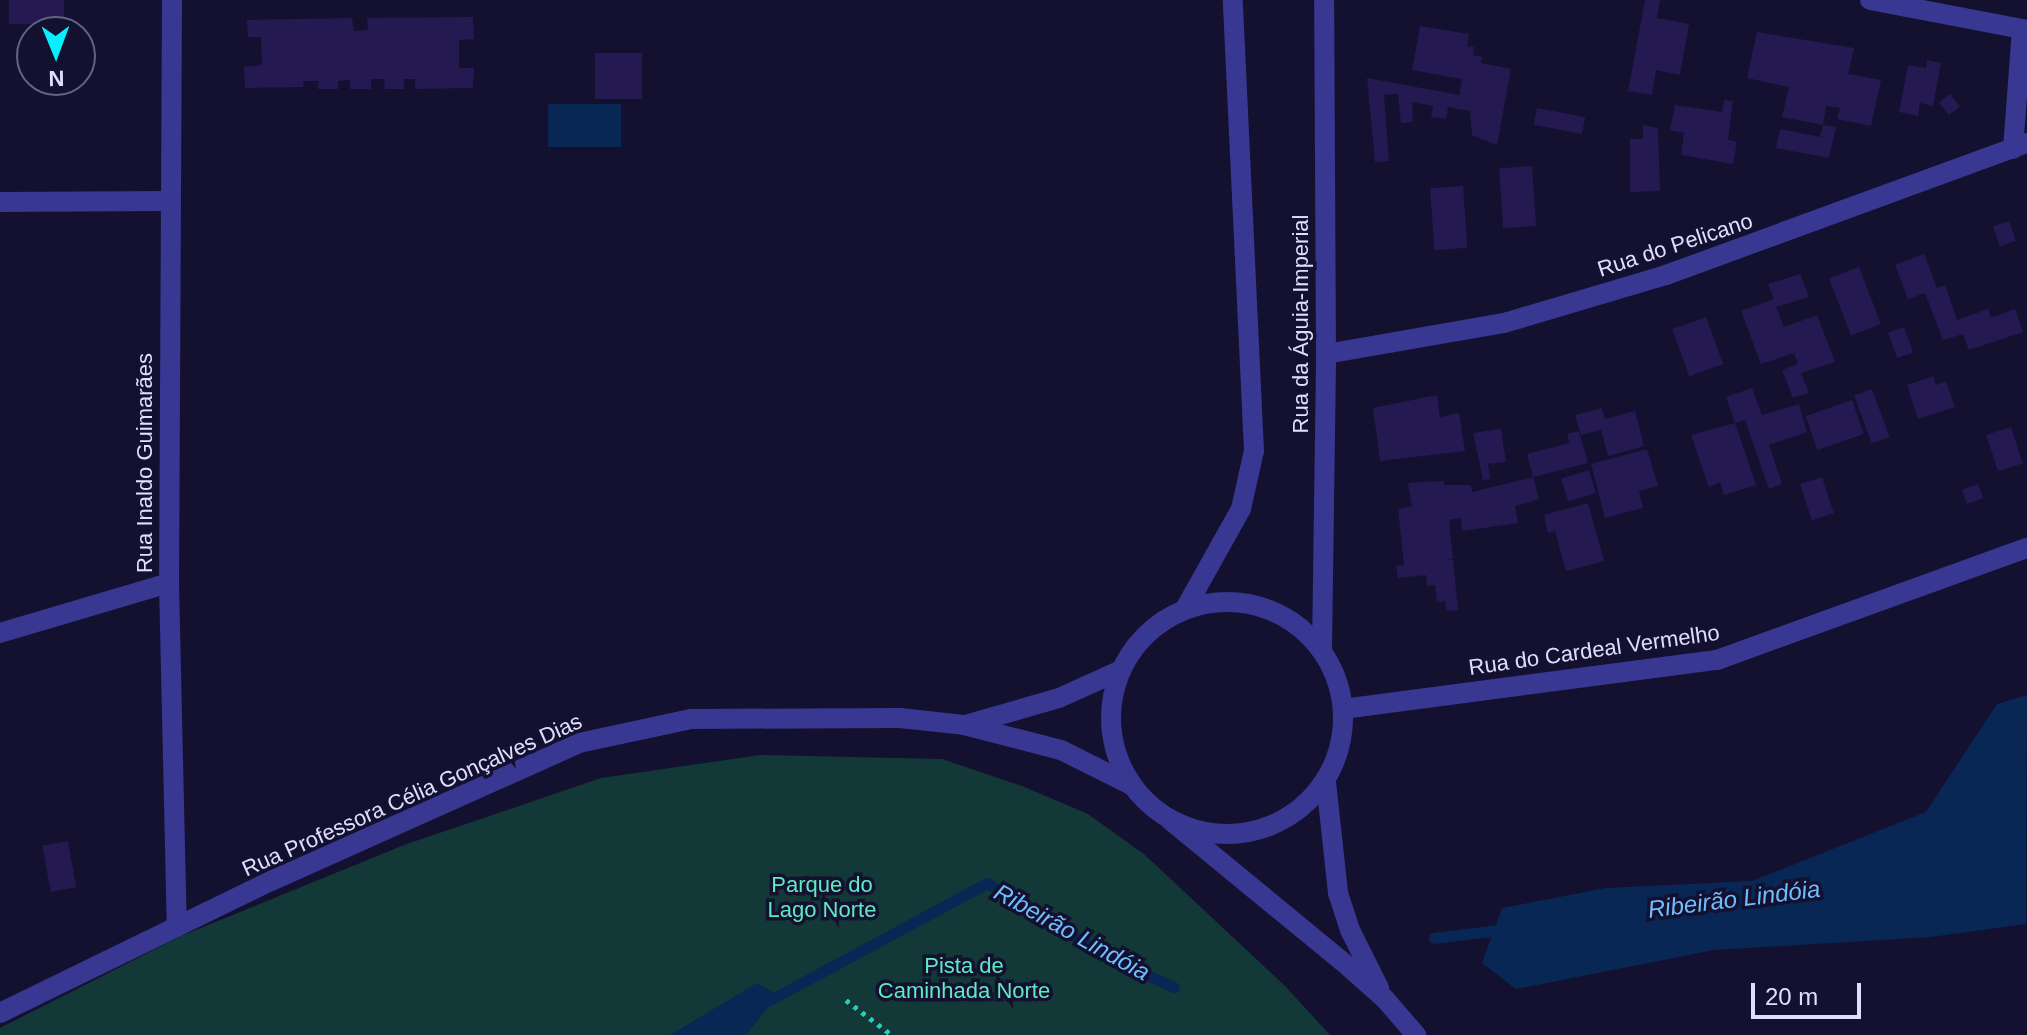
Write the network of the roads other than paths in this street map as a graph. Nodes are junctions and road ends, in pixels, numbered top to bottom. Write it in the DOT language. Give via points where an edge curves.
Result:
graph roads {
  1 [pos="172,0"];
  2 [pos="1233,0"];
  3 [pos="1324,0"];
  4 [pos="1870,0"];
  5 [pos="2024,30"];
  6 [pos="2020,146"];
  7 [pos="170,201"];
  8 [pos="0,202"];
  9 [pos="1326,354"];
  10 [pos="2027,548"];
  11 [pos="169,583"];
  12 [pos="1185,609"];
  13 [pos="0,633"];
  14 [pos="1322,649"];
  15 [pos="1119,671"];
  16 [pos="1343,709"];
  17 [pos="964,725"];
  18 [pos="1326,782"];
  19 [pos="1131,785"];
  20 [pos="1170,820"];
  21 [pos="177,927"];
  22 [pos="1385,999"];
  23 [pos="0,1013"];
  24 [pos="1416,1035"];
  1 -- 7 [label="street, Rua Inaldo Guimarães"];
  2 -- 12 [label="street" via="1254,451 1241,509"];
  3 -- 9 [label="street, Rua da Águia-Imperial"];
  4 -- 5 [label="street"];
  5 -- 6 [label="street"];
  6 -- 9 [label="street, Rua do Pelicano" via="1666,275 1504,323"];
  7 -- 8 [label="street"];
  7 -- 11 [label="street, Rua Inaldo Guimarães"];
  9 -- 14 [label="street, Rua da Águia-Imperial"];
  10 -- 16 [label="street, Rua do Cardeal Vermelho" via="1717,660"];
  11 -- 13 [label="street"];
  11 -- 21 [label="street, Rua Inaldo Guimarães"];
  12 -- 14 [label="street" via="1222,601 1260,606 1295,622"];
  12 -- 15 [label="street" via="1141,638"];
  14 -- 16 [label="street" via="1339,683"];
  15 -- 17 [label="street" via="1059,698"];
  15 -- 19 [label="street" via="1111,723 1114,749"];
  16 -- 18 [label="street" via="1345,725"];
  17 -- 19 [label="street" via="1061,750"];
  17 -- 21 [label="street, Rua Professora Célia Gonçalves Dias" via="900,718 691,719 579,743"];
  18 -- 20 [label="street" via="1302,808 1272,826 1238,834 1203,832"];
  18 -- 22 [label="street" via="1338,893 1350,930"];
  19 -- 20 [label="street"];
  20 -- 22 [label="street"];
  21 -- 23 [label="street, Rua Professora Célia Gonçalves Dias"];
  22 -- 24 [label="street"];
}
